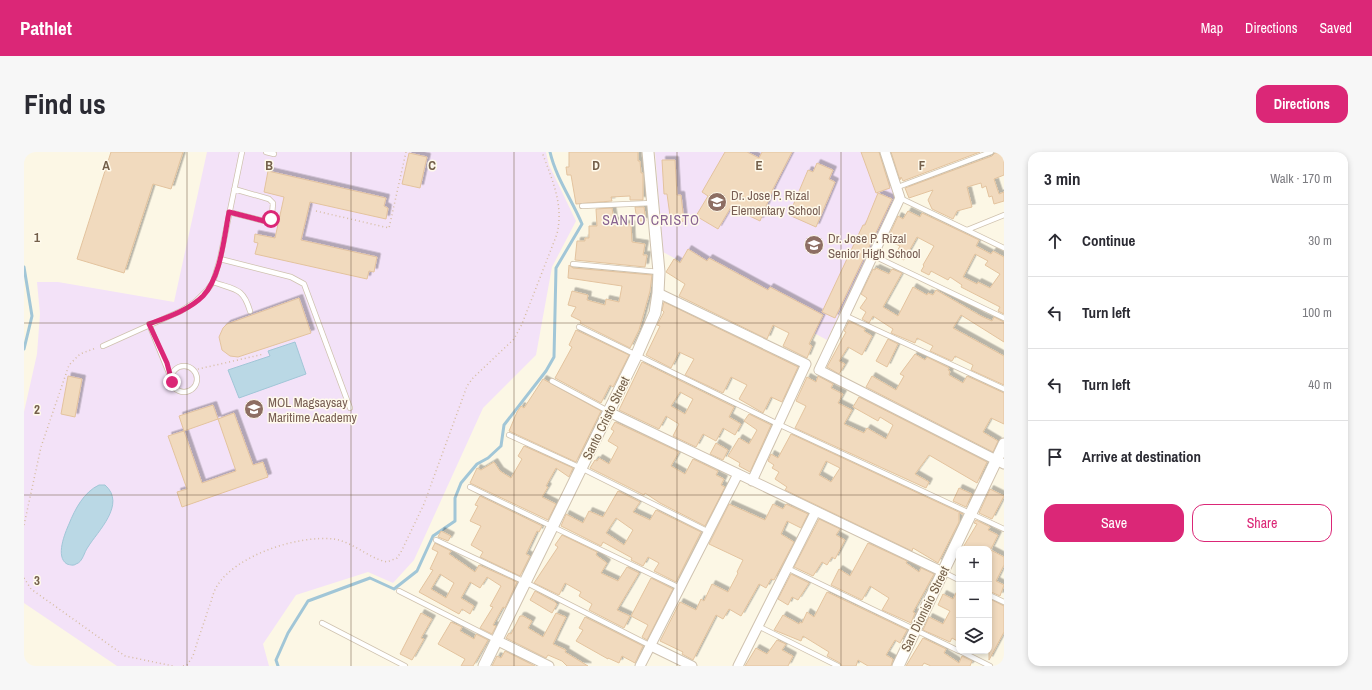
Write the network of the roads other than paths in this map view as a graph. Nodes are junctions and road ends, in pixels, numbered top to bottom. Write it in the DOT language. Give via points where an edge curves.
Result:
graph roads {
  1 [pos="242,152"];
  2 [pos="266,152"];
  3 [pos="648,152"];
  4 [pos="885,152"];
  5 [pos="991,152"];
  6 [pos="274,154"];
  7 [pos="898,187"];
  8 [pos="234,189"];
  9 [pos="900,198"];
  10 [pos="653,203"];
  11 [pos="582,206"];
  12 [pos="229,212"];
  13 [pos="1004,215"];
  14 [pos="967,230"];
  15 [pos="1004,248"];
  16 [pos="872,255"];
  17 [pos="220,259"];
  18 [pos="573,264"];
  19 [pos="659,272"];
  20 [pos="213,282"];
  21 [pos="658,293"];
  22 [pos="250,310"];
  23 [pos="844,315"];
  24 [pos="1004,318"];
  25 [pos="149,324"];
  26 [pos="579,327"];
  27 [pos="103,346"];
  28 [pos="637,354"];
  29 [pos="167,363"];
  30 [pos="178,368"];
  31 [pos="171,378"];
  32 [pos="552,381"];
  33 [pos="1004,389"];
  34 [pos="350,408"];
  35 [pos="609,412"];
  36 [pos="778,424"];
  37 [pos="510,436"];
  38 [pos="1004,444"];
  39 [pos="1000,462"];
  40 [pos="581,468"];
  41 [pos="738,474"];
  42 [pos="752,481"];
  43 [pos="470,487"];
  44 [pos="816,511"];
  45 [pos="971,513"];
  46 [pos="552,527"];
  47 [pos="1004,530"];
  48 [pos="709,532"];
  49 [pos="436,540"];
  50 [pos="787,568"];
  51 [pos="943,572"];
  52 [pos="956,578"];
  53 [pos="525,582"];
  54 [pos="680,588"];
  55 [pos="399,591"];
  56 [pos="992,596"];
  57 [pos="1004,602"];
  58 [pos="322,623"];
  59 [pos="758,626"];
  60 [pos="916,629"];
  61 [pos="496,640"];
  62 [pos="651,646"];
  63 [pos="956,649"];
  64 [pos="965,654"];
  65 [pos="405,666"];
  66 [pos="484,666"];
  67 [pos="549,666"];
  68 [pos="640,666"];
  69 [pos="692,666"];
  70 [pos="738,666"];
  71 [pos="838,666"];
  72 [pos="898,666"];
  73 [pos="990,666"];
  1 -- 8 [label="lane"];
  2 -- 6 [label="lane"];
  3 -- 10 [label="street, Santo Cristo Street"];
  4 -- 7 [label="street"];
  5 -- 7 [label="lane"];
  7 -- 9 [label="street"];
  8 -- 12 [label="lane"];
  8 -- 12 [label="lane" via="269,199 273,203 272,215 268,221 264,221"];
  9 -- 14 [label="lane"];
  9 -- 16 [label="street"];
  10 -- 11 [label="lane"];
  10 -- 19 [label="street, Santo Cristo Street"];
  12 -- 17 [label="lane"];
  13 -- 14 [label="lane"];
  14 -- 15 [label="lane"];
  16 -- 23 [label="street"];
  16 -- 24 [label="lane"];
  17 -- 20 [label="lane"];
  17 -- 34 [label="lane" via="290,277 304,284"];
  18 -- 19 [label="lane"];
  19 -- 21 [label="street, Santo Cristo Street"];
  20 -- 22 [label="lane" via="241,292 246,297"];
  20 -- 25 [label="lane" via="195,302 181,311"];
  21 -- 28 [label="street, Santo Cristo Street" via="655,313"];
  21 -- 36 [label="street" via="806,364"];
  23 -- 33 [label="lane"];
  23 -- 39 [label="street" via="819,370"];
  25 -- 27 [label="lane"];
  25 -- 29 [label="lane"];
  26 -- 28 [label="lane"];
  28 -- 35 [label="street, Santo Cristo Street"];
  28 -- 36 [label="lane"];
  29 -- 30 [label="lane"];
  29 -- 31 [label="lane"];
  30 -- 31 [label="lane"];
  30 -- 31 [label="lane" via="186,366 194,370 197,382 189,391 176,389"];
  32 -- 35 [label="lane"];
  35 -- 40 [label="street, Santo Cristo Street"];
  35 -- 41 [label="street"];
  36 -- 42 [label="street"];
  36 -- 45 [label="lane"];
  37 -- 40 [label="lane"];
  38 -- 39 [label="street, San Dionisio Street"];
  39 -- 45 [label="street, San Dionisio Street"];
  40 -- 46 [label="street, Santo Cristo Street"];
  40 -- 48 [label="lane"];
  41 -- 42 [label="street"];
  41 -- 48 [label="street"];
  42 -- 44 [label="street"];
  43 -- 46 [label="lane"];
  44 -- 50 [label="street"];
  44 -- 51 [label="street"];
  45 -- 47 [label="lane"];
  45 -- 51 [label="street, San Dionisio Street"];
  46 -- 53 [label="street, Santo Cristo Street"];
  46 -- 54 [label="lane"];
  48 -- 54 [label="street"];
  49 -- 53 [label="lane"];
  50 -- 59 [label="street"];
  50 -- 60 [label="lane"];
  51 -- 52 [label="lane"];
  51 -- 60 [label="street, San Dionisio Street"];
  53 -- 61 [label="street, Santo Cristo Street"];
  53 -- 62 [label="lane"];
  54 -- 62 [label="street"];
  55 -- 61 [label="lane"];
  56 -- 57 [label="lane"];
  58 -- 65 [label="lane"];
  59 -- 70 [label="street"];
  59 -- 71 [label="lane"];
  60 -- 63 [label="lane"];
  60 -- 72 [label="street, San Dionisio Street"];
  61 -- 66 [label="street, Santo Cristo Street"];
  61 -- 67 [label="street"];
  62 -- 68 [label="street"];
  62 -- 69 [label="street"];
  64 -- 73 [label="lane"];
}
